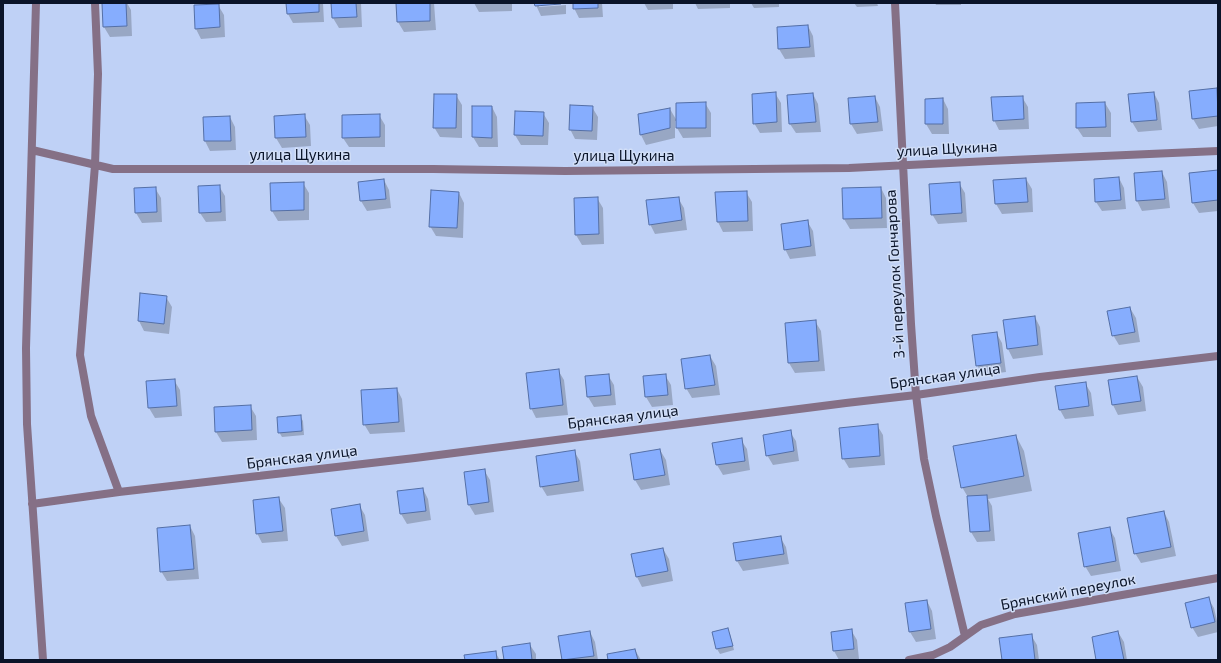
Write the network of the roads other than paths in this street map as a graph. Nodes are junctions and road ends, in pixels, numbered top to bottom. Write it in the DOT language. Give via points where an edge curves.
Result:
graph roads {
  1 [pos="36,3"];
  2 [pos="95,3"];
  3 [pos="895,3"];
  4 [pos="32,150"];
  5 [pos="1218,151"];
  6 [pos="95,165"];
  7 [pos="904,166"];
  8 [pos="1218,356"];
  9 [pos="916,395"];
  10 [pos="119,492"];
  11 [pos="32,504"];
  12 [pos="1218,578"];
  13 [pos="965,636"];
  14 [pos="42,660"];
  15 [pos="908,660"];
  1 -- 4 [label="street"];
  2 -- 6 [label="street" via="98,74"];
  3 -- 7 [label="street, 3-й переулок Гончарова"];
  4 -- 6 [label="street, улица Щукина"];
  4 -- 11 [label="street" via="26,348"];
  5 -- 7 [label="street, улица Щукина"];
  6 -- 7 [label="street, улица Щукина" via="133,170 565,171"];
  6 -- 10 [label="street" via="80,356 91,416"];
  7 -- 9 [label="street, 3-й переулок Гончарова"];
  8 -- 9 [label="street, Брянская улица"];
  9 -- 10 [label="street, Брянская улица" via="415,458"];
  9 -- 13 [label="street, 3-й переулок Гончарова" via="928,480"];
  10 -- 11 [label="street, Брянская улица"];
  11 -- 14 [label="street"];
  12 -- 13 [label="street, Брянский переулок" via="1015,614 981,625"];
  13 -- 15 [label="street, Брянский переулок" via="933,655"];
}
